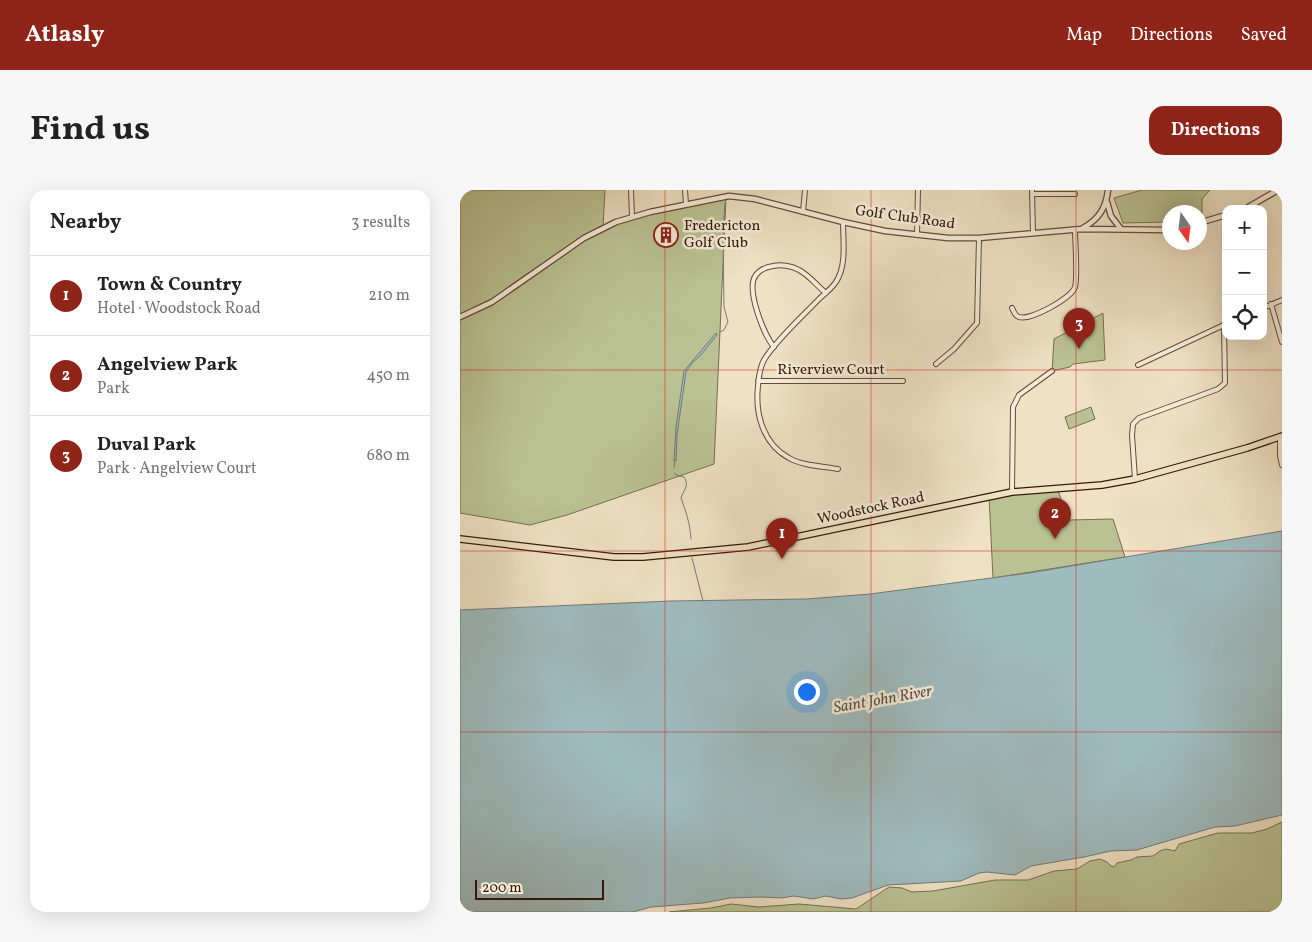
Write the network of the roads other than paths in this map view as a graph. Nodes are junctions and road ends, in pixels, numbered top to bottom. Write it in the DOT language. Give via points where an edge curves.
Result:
graph roads {
  1 [pos="631,190"];
  2 [pos="686,190"];
  3 [pos="805,190"];
  4 [pos="918,190"];
  5 [pos="1108,190"];
  6 [pos="1278,190"];
  7 [pos="1032,192"];
  8 [pos="1075,194"];
  9 [pos="1107,201"];
  10 [pos="686,204"];
  11 [pos="1251,205"];
  12 [pos="803,212"];
  13 [pos="632,216"];
  14 [pos="1222,216"];
  15 [pos="1207,221"];
  16 [pos="844,222"];
  17 [pos="1075,229"];
  18 [pos="1082,229"];
  19 [pos="1121,229"];
  20 [pos="1162,230"];
  21 [pos="1034,233"];
  22 [pos="917,235"];
  23 [pos="979,238"];
  24 [pos="826,293"];
  25 [pos="1282,300"];
  26 [pos="1271,304"];
  27 [pos="1267,306"];
  28 [pos="1012,308"];
  29 [pos="460,317"];
  30 [pos="1222,325"];
  31 [pos="1225,340"];
  32 [pos="1282,342"];
  33 [pos="774,347"];
  34 [pos="936,364"];
  35 [pos="1138,365"];
  36 [pos="1052,371"];
  37 [pos="758,381"];
  38 [pos="903,381"];
  39 [pos="1281,436"];
  40 [pos="1282,465"];
  41 [pos="838,469"];
  42 [pos="1135,479"];
  43 [pos="1012,492"];
  44 [pos="460,540"];
  1 -- 13 [label="street"];
  2 -- 10 [label="street"];
  3 -- 12 [label="street"];
  4 -- 22 [label="street"];
  5 -- 9 [label="street"];
  6 -- 11 [label="street"];
  7 -- 8 [label="street"];
  7 -- 21 [label="street"];
  9 -- 18 [label="street" via="1100,215"];
  9 -- 19 [label="street" via="1111,216"];
  10 -- 12 [label="street, Golf Club Road" via="729,196"];
  10 -- 13 [label="street, Golf Club Road"];
  12 -- 16 [label="street, Golf Club Road"];
  13 -- 29 [label="street, Golf Club Road" via="584,238 492,302"];
  14 -- 15 [label="street"];
  16 -- 22 [label="street, Golf Club Road"];
  16 -- 24 [label="street" via="842,265 837,281"];
  17 -- 18 [label="street, Golf Club Road"];
  17 -- 21 [label="street, Golf Club Road"];
  17 -- 28 [label="street" via="1076,283 1071,294 1028,317 1015,315"];
  18 -- 19 [label="street, Golf Club Road"];
  19 -- 20 [label="street, Golf Club Road"];
  21 -- 23 [label="street, Golf Club Road"];
  22 -- 23 [label="street, Golf Club Road"];
  23 -- 34 [label="street" via="977,323 954,350"];
  24 -- 33 [label="street"];
  24 -- 33 [label="street" via="804,273 792,267 770,266 755,275 752,285 760,324"];
  25 -- 26 [label="street"];
  26 -- 27 [label="street"];
  26 -- 32 [label="street"];
  30 -- 35 [label="street"];
  31 -- 42 [label="street" via="1225,383 1139,418 1133,424"];
  33 -- 37 [label="street" via="764,360"];
  36 -- 43 [label="street" via="1025,389 1013,407"];
  37 -- 38 [label="street, Riverview Court"];
  37 -- 41 [label="street" via="759,418 777,449 797,461"];
  39 -- 40 [label="street"];
  39 -- 42 [label="main road, Woodstock Road"];
  42 -- 43 [label="main road, Woodstock Road"];
  43 -- 44 [label="main road, Woodstock Road" via="748,547 643,558"];
}
